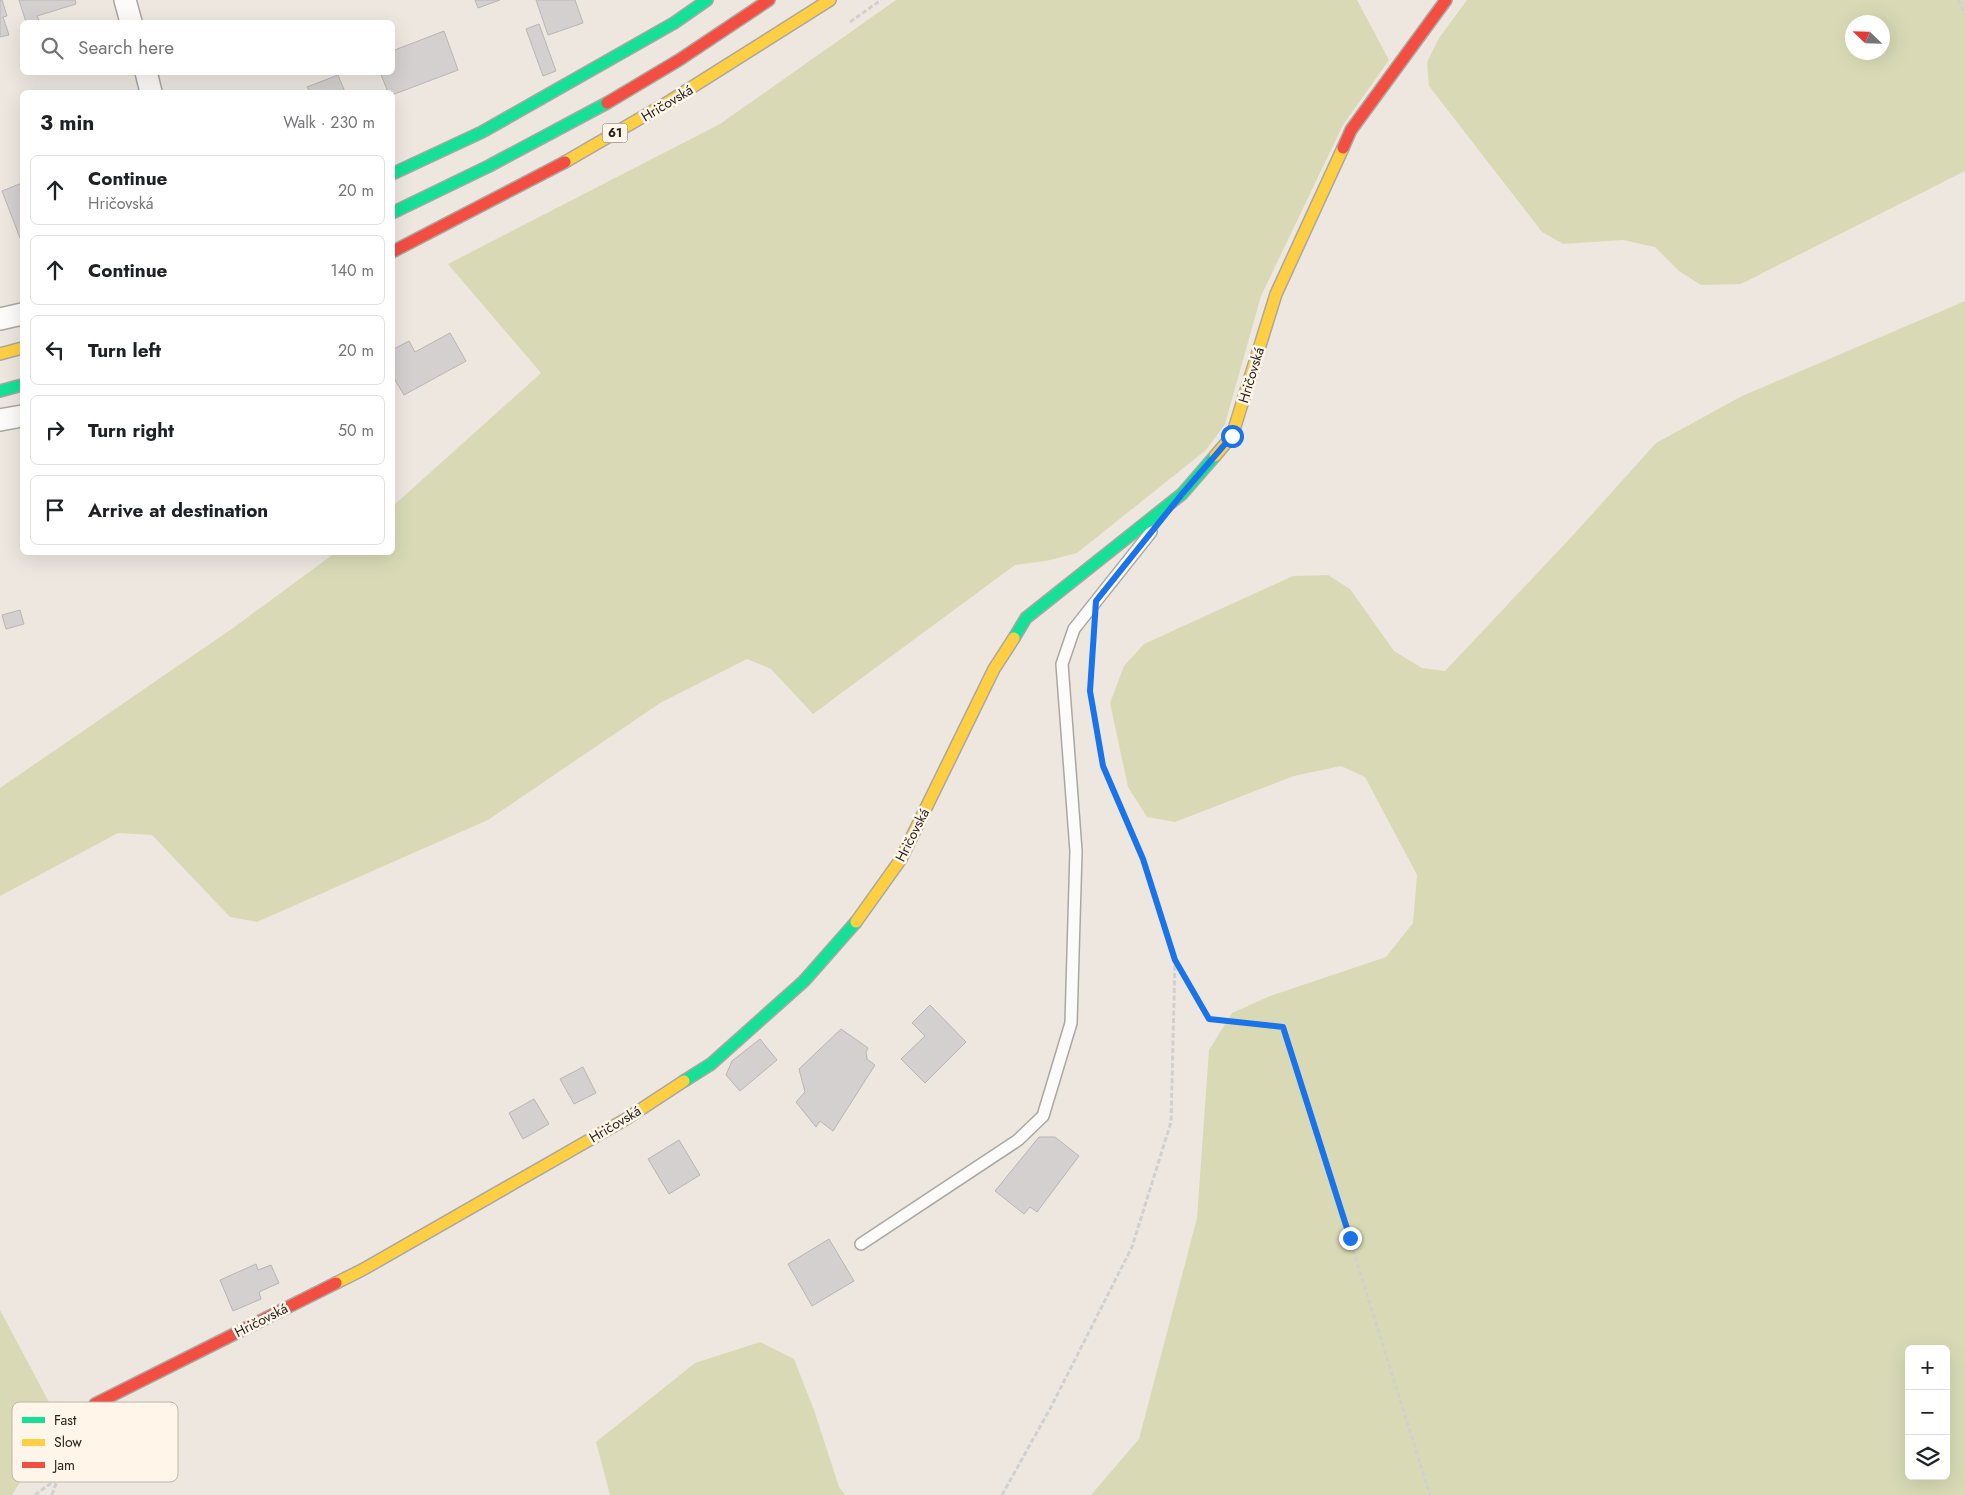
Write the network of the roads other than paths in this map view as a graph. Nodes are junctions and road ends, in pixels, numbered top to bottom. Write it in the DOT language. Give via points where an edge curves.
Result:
graph roads {
  1 [pos="125,0"];
  2 [pos="707,0"];
  3 [pos="769,0"];
  4 [pos="830,0"];
  5 [pos="1446,0"];
  6 [pos="130,20"];
  7 [pos="147,75"];
  8 [pos="150,90"];
  9 [pos="395,173"];
  10 [pos="395,212"];
  11 [pos="395,251"];
  12 [pos="20,315"];
  13 [pos="0,320"];
  14 [pos="20,349"];
  15 [pos="0,354"];
  16 [pos="20,385"];
  17 [pos="0,390"];
  18 [pos="20,416"];
  19 [pos="0,420"];
  20 [pos="1182,494"];
  21 [pos="862,1244"];
  22 [pos="99,1402"];
  1 -- 6 [label="street"];
  2 -- 9 [label="street" via="674,24 490,128"];
  3 -- 10 [label="street, 61" via="650,77 547,136"];
  4 -- 11 [label="street, Hričovská / 61" via="668,103 563,164"];
  5 -- 20 [label="street, Hričovská" via="1351,130 1276,294 1232,436"];
  7 -- 8 [label="street"];
  12 -- 13 [label="street"];
  14 -- 15 [label="street"];
  16 -- 17 [label="street"];
  18 -- 19 [label="street"];
  20 -- 21 [label="lane" via="1074,629 1062,664 1076,851 1071,1023 1043,1116 1018,1140"];
  20 -- 22 [label="street, Hričovská" via="1026,618 994,670 901,859 862,914 804,981 711,1064 626,1119 362,1270"];
}
